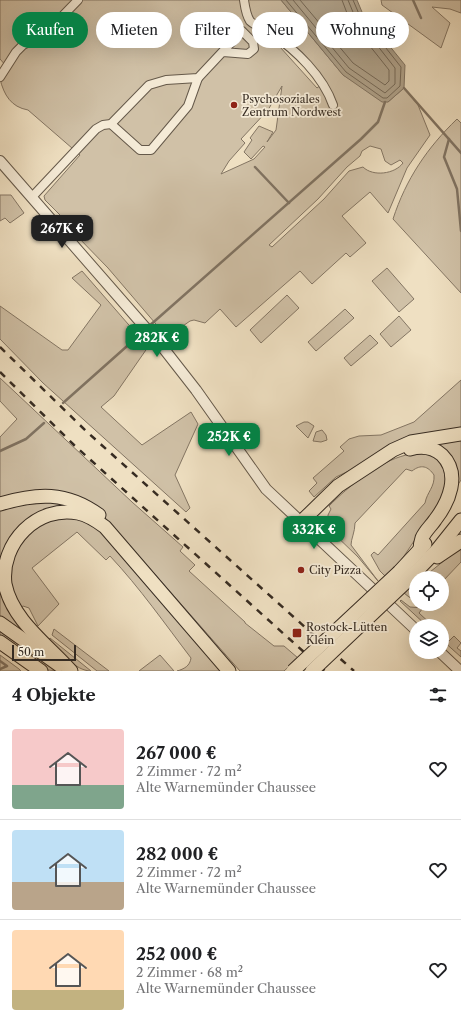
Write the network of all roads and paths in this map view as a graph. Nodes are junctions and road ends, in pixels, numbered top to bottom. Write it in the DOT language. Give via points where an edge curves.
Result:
graph roads {
  1 [pos="78,0"];
  2 [pos="244,0"];
  3 [pos="223,52"];
  4 [pos="0,77"];
  5 [pos="198,78"];
  6 [pos="333,105"];
  7 [pos="111,124"];
  8 [pos="0,161"];
  9 [pos="32,197"];
  10 [pos="461,434"];
  11 [pos="384,458"];
  12 [pos="461,494"];
  13 [pos="0,504"];
  14 [pos="461,520"];
  15 [pos="301,522"];
  16 [pos="461,542"];
  17 [pos="420,550"];
  18 [pos="418,571"];
  19 [pos="409,574"];
  20 [pos="403,576"];
  21 [pos="0,623"];
  22 [pos="409,623"];
  23 [pos="0,642"];
  24 [pos="447,659"];
  25 [pos="41,671"];
  26 [pos="67,671"];
  27 [pos="71,671"];
  28 [pos="229,671"];
  29 [pos="235,671"];
  30 [pos="293,671"];
  31 [pos="312,671"];
  32 [pos="460,671"];
  1 -- 4 [label="street" via="47,32 23,45"];
  2 -- 6 [label="street" via="250,21 284,42 307,65 323,84"];
  3 -- 5 [label="street"];
  5 -- 7 [label="street" via="166,80 149,85"];
  5 -- 7 [label="street" via="188,106 151,150 140,150"];
  7 -- 9 [label="street" via="96,129"];
  8 -- 9 [label="street"];
  9 -- 15 [label="street" via="141,322 196,390 273,497"];
  10 -- 11 [label="highway" via="411,442 393,450"];
  11 -- 15 [label="highway" via="338,486"];
  11 -- 17 [label="highway" via="422,447 439,452 451,466 454,478 452,494 422,537"];
  12 -- 17 [label="highway"];
  13 -- 29 [label="highway" via="37,495 60,497 80,503 98,515 127,544"];
  14 -- 18 [label="highway"];
  15 -- 22 [label="street"];
  16 -- 18 [label="highway"];
  17 -- 20 [label="highway"];
  19 -- 20 [label="highway"];
  20 -- 30 [label="highway, bridge"];
  20 -- 31 [label="highway, bridge"];
  21 -- 26 [label="highway"];
  23 -- 25 [label="highway"];
  24 -- 32 [label="street"];
  27 -- 28 [label="highway" via="22,618 7,591 5,578 7,556 14,540 22,531 43,517 66,512 84,515 105,527"];
}
